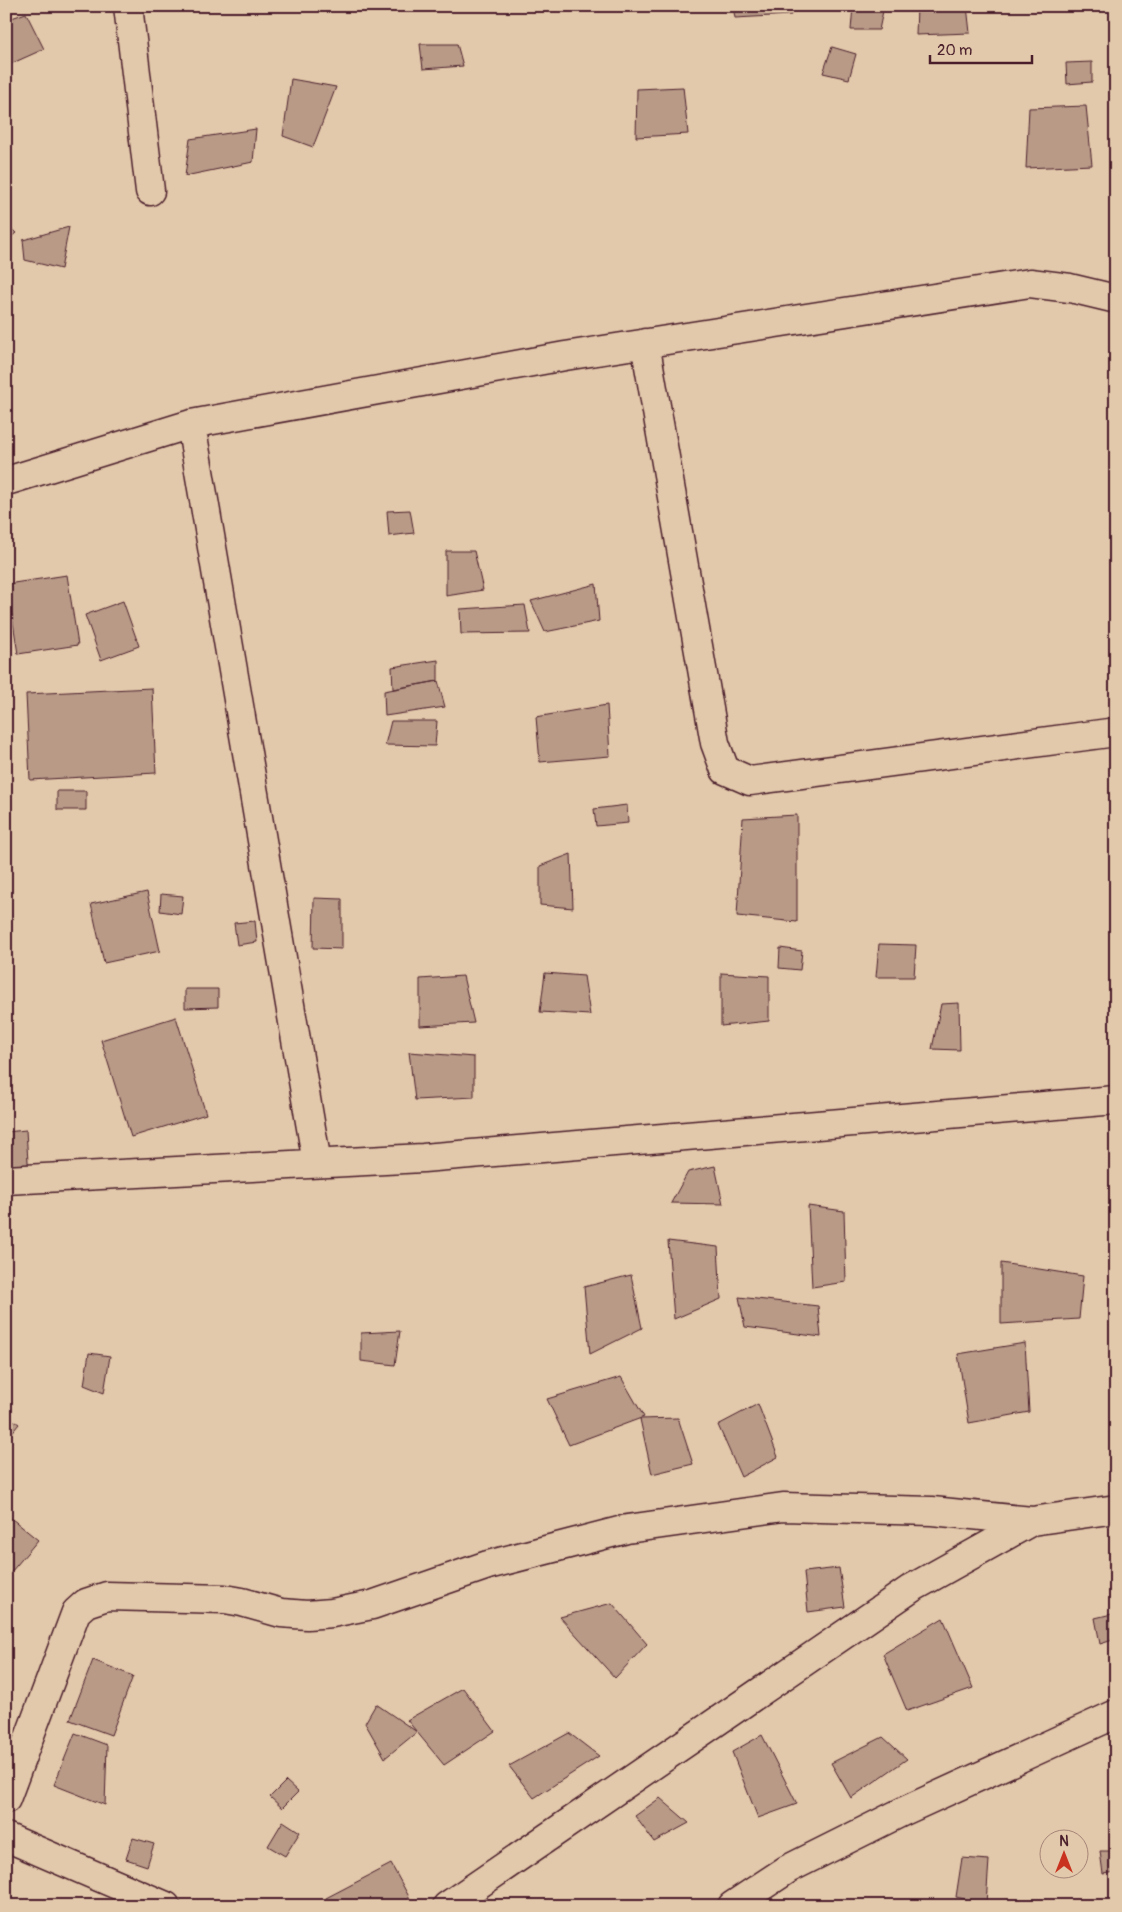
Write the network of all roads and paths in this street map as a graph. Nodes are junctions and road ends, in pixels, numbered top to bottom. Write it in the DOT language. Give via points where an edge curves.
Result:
graph roads {
  1 [pos="128,6"];
  2 [pos="150,191"];
  3 [pos="1116,298"];
  4 [pos="645,343"];
  5 [pos="191,424"];
  6 [pos="6,480"];
  7 [pos="1116,732"];
  8 [pos="1116,1100"];
  9 [pos="317,1163"];
  10 [pos="6,1180"];
  11 [pos="1116,1509"];
  12 [pos="1032,1521"];
  13 [pos="1116,1714"];
  14 [pos="6,1799"];
  15 [pos="6,1837"];
  16 [pos="166,1906"];
  17 [pos="447,1906"];
  18 [pos="732,1906"];
  1 -- 2 [label="street"];
  3 -- 4 [label="street" via="1030,283"];
  4 -- 5 [label="street"];
  4 -- 7 [label="street" via="715,744 725,770 750,781"];
  5 -- 6 [label="street"];
  5 -- 9 [label="street"];
  8 -- 9 [label="street" via="433,1158"];
  9 -- 10 [label="street"];
  11 -- 12 [label="street"];
  12 -- 14 [label="street" via="932,1512 783,1508 627,1528 488,1565 372,1605 332,1613 281,1613 224,1599 107,1596 86,1603 76,1612"];
  12 -- 17 [label="street" via="912,1588"];
  13 -- 18 [label="street" via="841,1842 788,1869"];
  15 -- 16 [label="street"];
}
